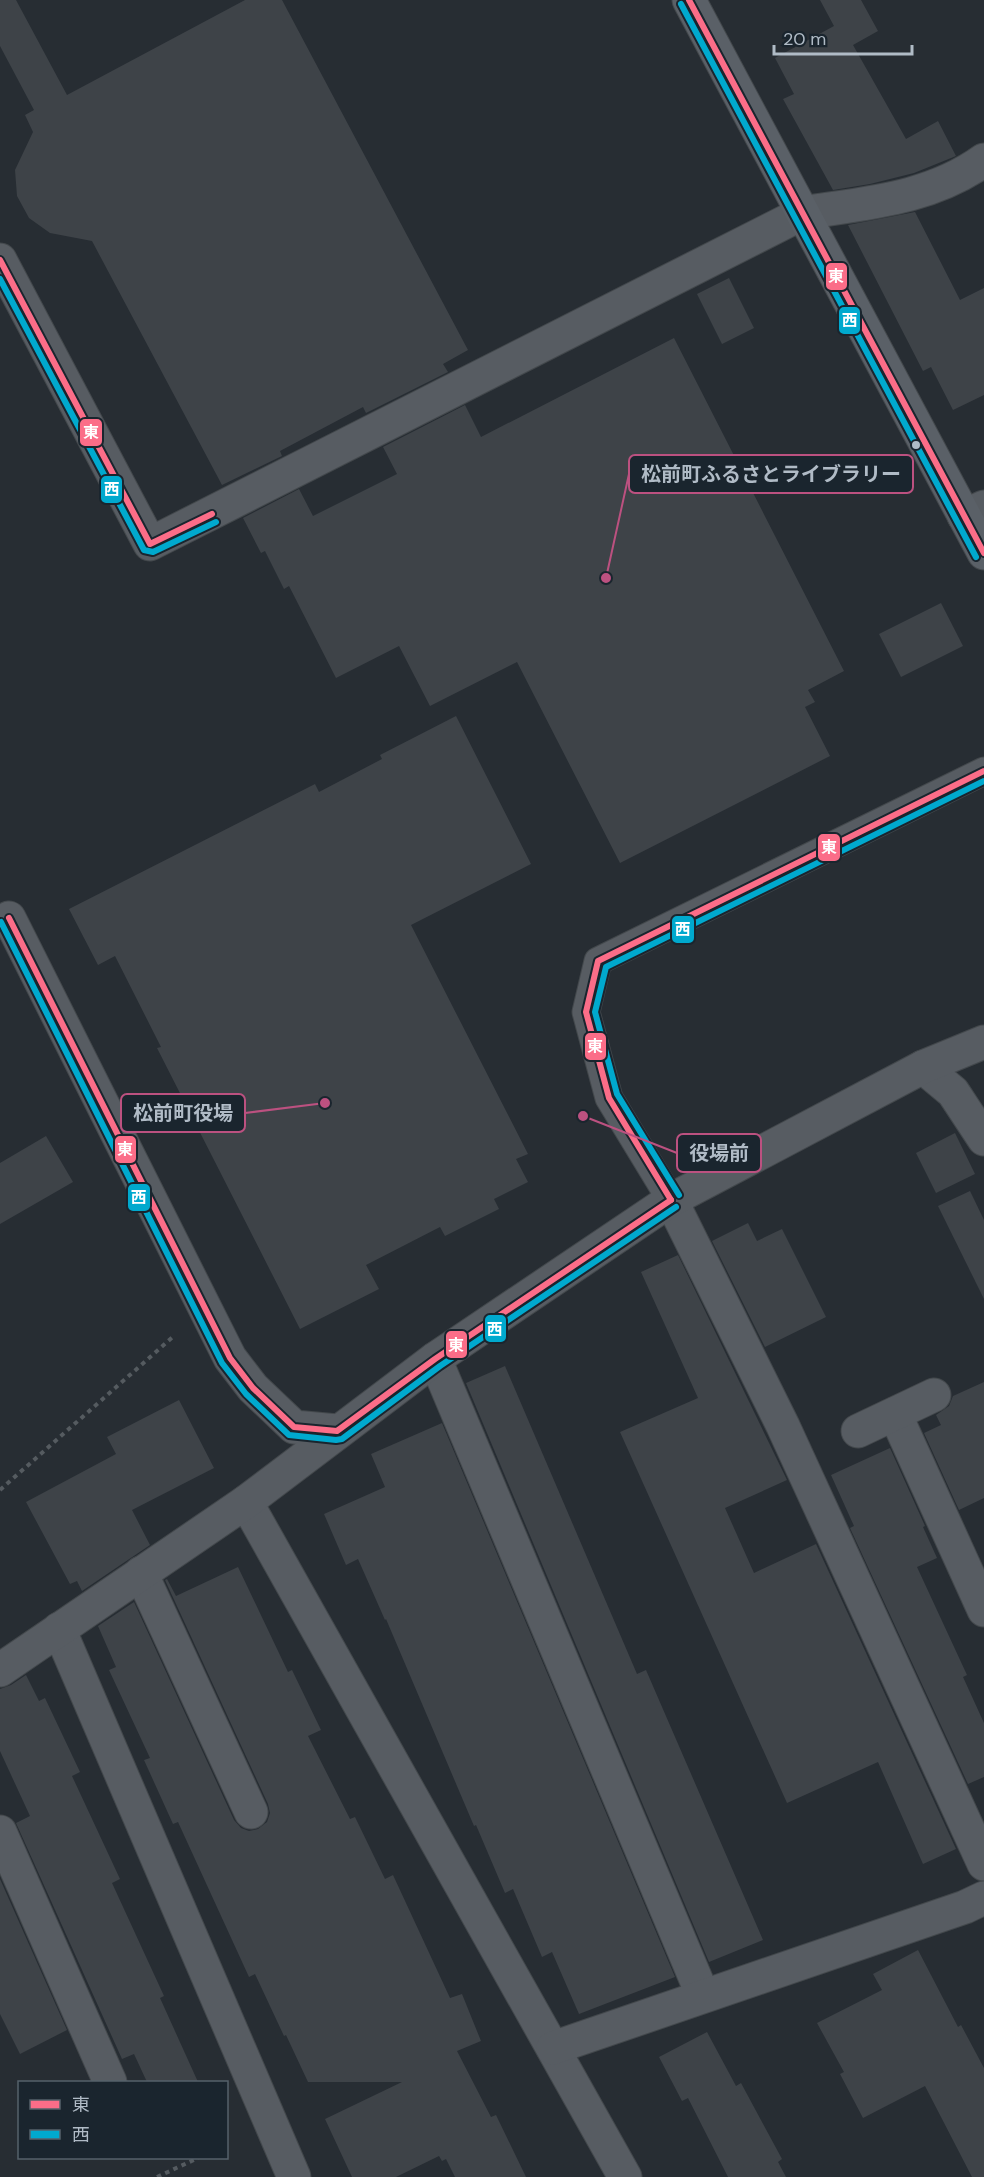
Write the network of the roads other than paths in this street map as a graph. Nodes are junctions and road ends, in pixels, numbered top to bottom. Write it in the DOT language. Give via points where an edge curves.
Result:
graph roads {
  1 [pos="689,0"];
  2 [pos="984,160"];
  3 [pos="803,213"];
  4 [pos="0,260"];
  5 [pos="974,512"];
  6 [pos="984,553"];
  7 [pos="984,771"];
  8 [pos="9,918"];
  9 [pos="984,1042"];
  10 [pos="923,1066"];
  11 [pos="984,1139"];
  12 [pos="671,1200"];
  13 [pos="435,1359"];
  14 [pos="934,1395"];
  15 [pos="895,1414"];
  16 [pos="337,1431"];
  17 [pos="858,1431"];
  18 [pos="246,1502"];
  19 [pos="141,1573"];
  20 [pos="984,1610"];
  21 [pos="59,1629"];
  22 [pos="0,1670"];
  23 [pos="251,1812"];
  24 [pos="0,1832"];
  25 [pos="984,1864"];
  26 [pos="984,1898"];
  27 [pos="703,1996"];
  28 [pos="553,2048"];
  29 [pos="110,2081"];
  30 [pos="294,2177"];
  31 [pos="625,2177"];
  1 -- 3 [label="main road"];
  2 -- 3 [label="street" via="933,189"];
  3 -- 4 [label="street" via="150,544"];
  3 -- 5 [label="main road"];
  5 -- 6 [label="main road"];
  7 -- 12 [label="lane" via="598,961 586,1012 609,1098"];
  8 -- 16 [label="street" via="230,1358 253,1388 294,1427"];
  9 -- 10 [label="street"];
  10 -- 11 [label="street" via="953,1092"];
  10 -- 12 [label="street"];
  12 -- 13 [label="street"];
  12 -- 25 [label="street" via="783,1426"];
  13 -- 16 [label="street"];
  13 -- 27 [label="street"];
  14 -- 15 [label="street"];
  15 -- 17 [label="street"];
  15 -- 20 [label="street"];
  16 -- 18 [label="street"];
  18 -- 19 [label="street"];
  18 -- 28 [label="street"];
  19 -- 21 [label="street"];
  19 -- 23 [label="street"];
  21 -- 22 [label="street"];
  21 -- 30 [label="street"];
  24 -- 29 [label="street"];
  26 -- 27 [label="street"];
  27 -- 28 [label="street"];
  28 -- 31 [label="street"];
}
